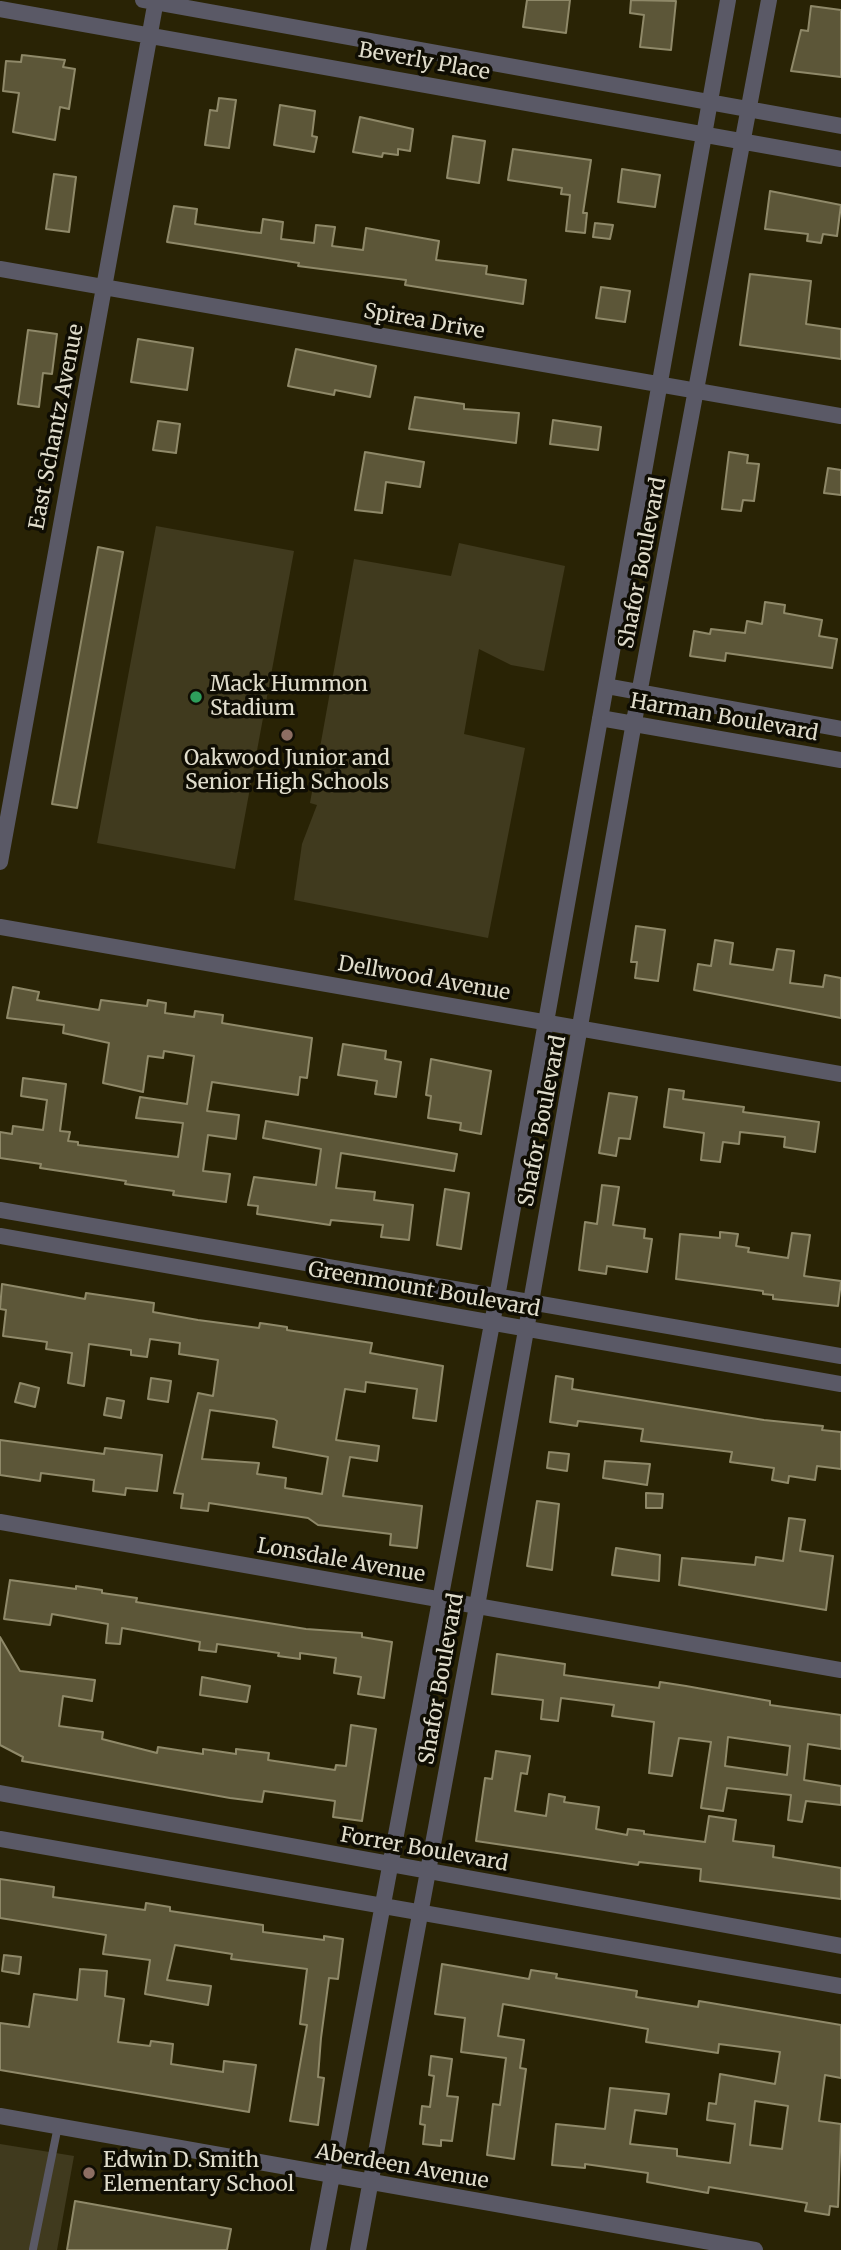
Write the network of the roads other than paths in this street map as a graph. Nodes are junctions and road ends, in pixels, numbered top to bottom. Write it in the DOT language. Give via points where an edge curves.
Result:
graph roads {
  1 [pos="728,0"];
  2 [pos="769,0"];
  3 [pos="151,1"];
  4 [pos="0,9"];
  5 [pos="150,35"];
  6 [pos="710,104"];
  7 [pos="748,109"];
  8 [pos="841,126"];
  9 [pos="703,134"];
  10 [pos="742,141"];
  11 [pos="841,159"];
  12 [pos="0,269"];
  13 [pos="105,288"];
  14 [pos="658,383"];
  15 [pos="697,390"];
  16 [pos="841,416"];
  17 [pos="606,686"];
  18 [pos="639,694"];
  19 [pos="600,718"];
  20 [pos="634,724"];
  21 [pos="841,729"];
  22 [pos="841,760"];
  23 [pos="0,862"];
  24 [pos="0,927"];
  25 [pos="546,1022"];
  26 [pos="581,1028"];
  27 [pos="841,1074"];
  28 [pos="0,1210"];
  29 [pos="0,1236"];
  30 [pos="497,1297"];
  31 [pos="530,1302"];
  32 [pos="492,1323"];
  33 [pos="525,1330"];
  34 [pos="841,1356"];
  35 [pos="841,1384"];
  36 [pos="0,1522"];
  37 [pos="440,1600"];
  38 [pos="477,1606"];
  39 [pos="841,1670"];
  40 [pos="0,1793"];
  41 [pos="0,1839"];
  42 [pos="392,1866"];
  43 [pos="428,1872"];
  44 [pos="383,1906"];
  45 [pos="420,1913"];
  46 [pos="841,1946"];
  47 [pos="841,1986"];
  48 [pos="0,2116"];
  49 [pos="58,2126"];
  50 [pos="331,2176"];
  51 [pos="369,2182"];
  52 [pos="33,2249"];
  53 [pos="318,2250"];
  54 [pos="358,2250"];
  55 [pos="755,2250"];
  1 -- 6 [label="street, Shafor Boulevard"];
  2 -- 7 [label="street, Shafor Boulevard"];
  3 -- 5 [label="street, East Schantz Avenue"];
  3 -- 6 [label="street, Beverly Place"];
  4 -- 5 [label="street, Beverly Place"];
  5 -- 9 [label="street, Beverly Place"];
  5 -- 13 [label="street, East Schantz Avenue"];
  6 -- 7 [label="street, Beverly Place"];
  6 -- 9 [label="street, Shafor Boulevard"];
  7 -- 8 [label="street, Beverly Place"];
  7 -- 10 [label="street, Shafor Boulevard"];
  9 -- 10 [label="street, Beverly Place"];
  9 -- 14 [label="street, Shafor Boulevard"];
  10 -- 11 [label="street, Beverly Place"];
  10 -- 15 [label="street, Shafor Boulevard"];
  12 -- 13 [label="street, Spirea Drive"];
  13 -- 14 [label="street, Spirea Drive"];
  13 -- 23 [label="street, East Schantz Avenue"];
  14 -- 15 [label="street, Spirea Drive"];
  14 -- 17 [label="street, Shafor Boulevard"];
  15 -- 16 [label="street, Spirea Drive"];
  15 -- 18 [label="street, Shafor Boulevard"];
  17 -- 18 [label="street, Harman Boulevard"];
  17 -- 19 [label="street, Shafor Boulevard"];
  18 -- 20 [label="street, Shafor Boulevard"];
  18 -- 21 [label="street, Harman Boulevard"];
  19 -- 20 [label="street, Harman Boulevard"];
  19 -- 25 [label="street, Shafor Boulevard"];
  20 -- 22 [label="street, Harman Boulevard"];
  20 -- 26 [label="street, Shafor Boulevard"];
  24 -- 25 [label="street, Dellwood Avenue"];
  25 -- 26 [label="street, Dellwood Avenue"];
  25 -- 30 [label="street, Shafor Boulevard"];
  26 -- 27 [label="street, Dellwood Avenue"];
  26 -- 31 [label="street, Shafor Boulevard"];
  28 -- 30 [label="street, Greenmount Boulevard"];
  29 -- 32 [label="street, Greenmount Boulevard"];
  30 -- 31 [label="street, Greenmount Boulevard"];
  30 -- 32 [label="street, Shafor Boulevard"];
  31 -- 33 [label="street, Shafor Boulevard"];
  31 -- 34 [label="street, Greenmount Boulevard"];
  32 -- 33 [label="street, Greenmount Boulevard"];
  32 -- 37 [label="street, Shafor Boulevard"];
  33 -- 35 [label="street, Greenmount Boulevard"];
  33 -- 38 [label="street, Shafor Boulevard"];
  36 -- 37 [label="street, Lonsdale Avenue"];
  37 -- 38 [label="street, Lonsdale Avenue"];
  37 -- 42 [label="street, Shafor Boulevard"];
  38 -- 39 [label="street, Lonsdale Avenue"];
  38 -- 43 [label="street, Shafor Boulevard"];
  40 -- 42 [label="street, Forrer Boulevard"];
  41 -- 44 [label="street"];
  42 -- 43 [label="street, Forrer Boulevard"];
  42 -- 44 [label="street, Shafor Boulevard"];
  43 -- 45 [label="street, Shafor Boulevard"];
  43 -- 46 [label="street, Forrer Boulevard"];
  44 -- 45 [label="street"];
  44 -- 50 [label="street, Shafor Boulevard"];
  45 -- 47 [label="street"];
  45 -- 51 [label="street, Shafor Boulevard"];
  48 -- 49 [label="street, Aberdeen Avenue"];
  49 -- 50 [label="street, Aberdeen Avenue"];
  49 -- 52 [label="lane"];
  50 -- 51 [label="street, Aberdeen Avenue"];
  50 -- 53 [label="street, Shafor Boulevard"];
  51 -- 54 [label="street, Shafor Boulevard"];
  51 -- 55 [label="street, Aberdeen Avenue"];
}
